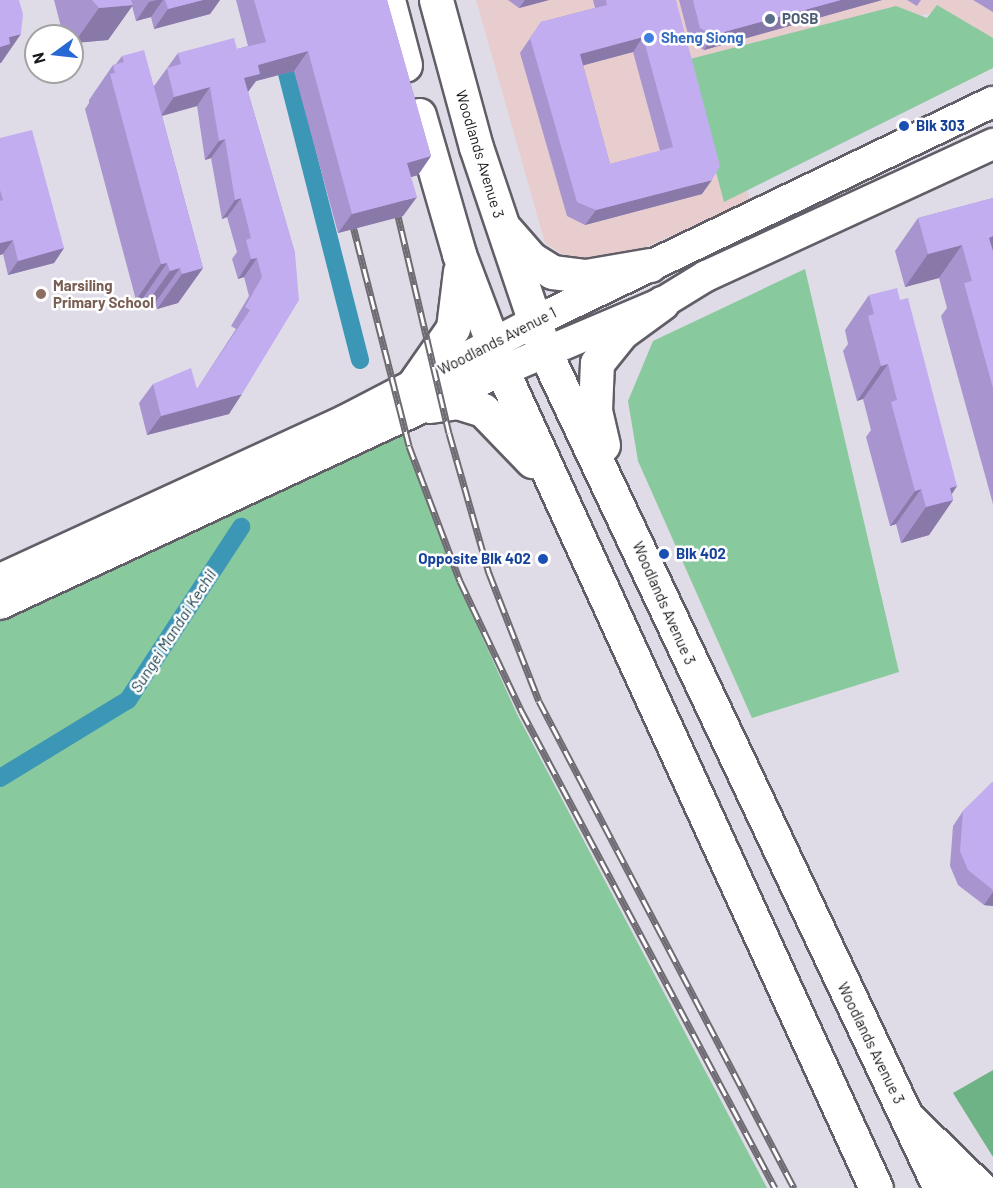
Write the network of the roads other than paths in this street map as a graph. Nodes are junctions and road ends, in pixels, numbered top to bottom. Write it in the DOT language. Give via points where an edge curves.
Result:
graph roads {
  1 [pos="388,0"];
  2 [pos="436,0"];
  3 [pos="993,102"];
  4 [pos="993,144"];
  5 [pos="500,221"];
  6 [pos="459,254"];
  7 [pos="650,265"];
  8 [pos="662,303"];
  9 [pos="533,322"];
  10 [pos="545,352"];
  11 [pos="497,357"];
  12 [pos="422,395"];
  13 [pos="568,519"];
  14 [pos="626,520"];
  15 [pos="0,579"];
  16 [pos="0,604"];
  17 [pos="907,1117"];
  18 [pos="876,1188"];
  19 [pos="940,1188"];
  20 [pos="980,1188"];
  1 -- 6 [label="main road"];
  2 -- 5 [label="main road, Woodlands Avenue 3"];
  3 -- 7 [label="main road, Woodlands Avenue 1"];
  4 -- 8 [label="main road, Woodlands Avenue 1" via="706,276"];
  5 -- 7 [label="main road" via="530,258 552,272 586,276"];
  5 -- 9 [label="main road, Woodlands Avenue 3"];
  6 -- 11 [label="main road"];
  6 -- 12 [label="main road" via="453,328"];
  7 -- 9 [label="main road, Woodlands Avenue 1"];
  8 -- 10 [label="main road, Woodlands Avenue 1"];
  8 -- 14 [label="main road" via="610,344 595,375 598,427"];
  9 -- 10 [label="main road, Woodlands Avenue 3"];
  9 -- 11 [label="main road, Woodlands Avenue 1"];
  10 -- 11 [label="main road, Woodlands Avenue 1"];
  10 -- 14 [label="main road, Woodlands Avenue 3"];
  11 -- 12 [label="main road, Woodlands Avenue 1"];
  11 -- 13 [label="main road"];
  12 -- 13 [label="main road" via="483,410 531,460"];
  12 -- 15 [label="main road, Woodlands Avenue 1"];
  12 -- 16 [label="main road, Woodlands Avenue 1"];
  13 -- 18 [label="main road"];
  14 -- 17 [label="main road, Woodlands Avenue 3"];
  17 -- 19 [label="main road, Woodlands Avenue 3"];
  17 -- 20 [label="main road"];
}
